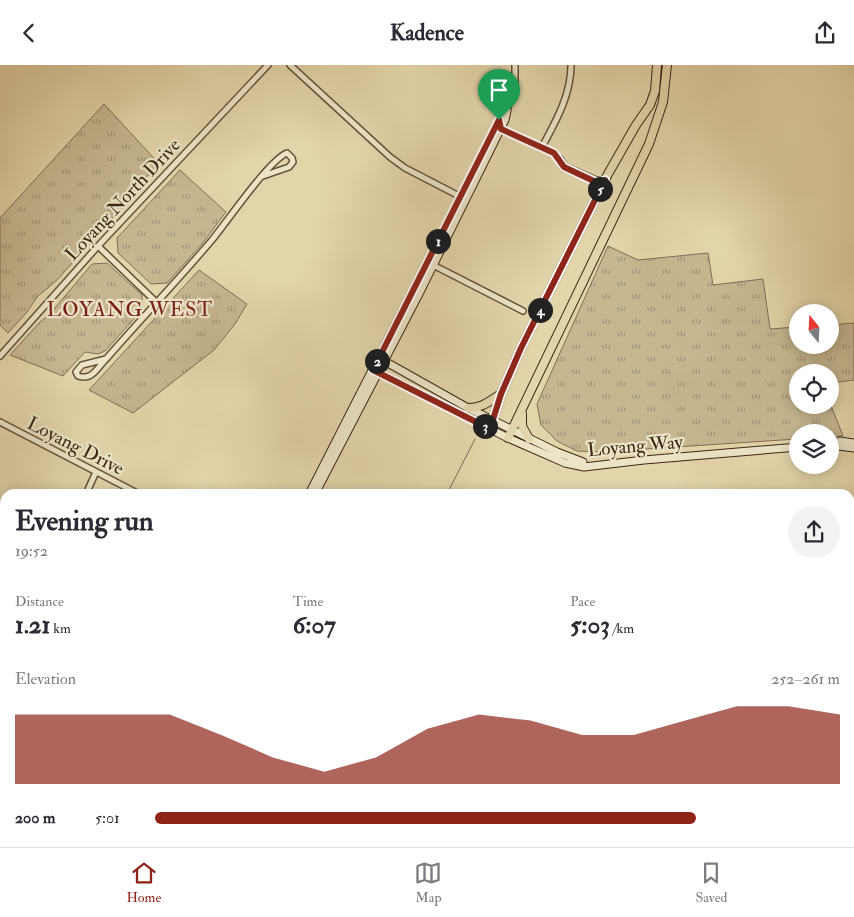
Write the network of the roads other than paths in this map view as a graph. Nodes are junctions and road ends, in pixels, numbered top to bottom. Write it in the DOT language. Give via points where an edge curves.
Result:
graph roads {
  1 [pos="268,65"];
  2 [pos="290,65"];
  3 [pos="514,65"];
  4 [pos="571,65"];
  5 [pos="657,65"];
  6 [pos="667,65"];
  7 [pos="508,110"];
  8 [pos="497,130"];
  9 [pos="542,147"];
  10 [pos="559,159"];
  11 [pos="263,176"];
  12 [pos="605,180"];
  13 [pos="463,198"];
  14 [pos="98,246"];
  15 [pos="429,265"];
  16 [pos="156,302"];
  17 [pos="523,311"];
  18 [pos="0,356"];
  19 [pos="106,359"];
  20 [pos="381,359"];
  21 [pos="375,371"];
  22 [pos="501,394"];
  23 [pos="468,408"];
  24 [pos="522,409"];
  25 [pos="493,420"];
  26 [pos="0,422"];
  27 [pos="490,429"];
  28 [pos="512,430"];
  29 [pos="508,438"];
  30 [pos="529,439"];
  31 [pos="839,442"];
  32 [pos="854,443"];
  33 [pos="789,444"];
  34 [pos="839,446"];
  35 [pos="789,448"];
  36 [pos="854,449"];
  37 [pos="96,472"];
  38 [pos="88,489"];
  39 [pos="129,489"];
  40 [pos="312,489"];
  41 [pos="318,489"];
  1 -- 14 [label="street, Loyang North Drive"];
  2 -- 13 [label="street" via="390,157"];
  3 -- 7 [label="street" via="516,85"];
  4 -- 9 [label="street" via="564,103"];
  5 -- 12 [label="main road" via="655,91 650,105"];
  6 -- 24 [label="main road" via="663,102 649,144"];
  7 -- 8 [label="street"];
  7 -- 8 [label="street" via="499,120"];
  8 -- 9 [label="street"];
  8 -- 13 [label="street"];
  9 -- 10 [label="street"];
  10 -- 12 [label="main road" via="564,167 598,183"];
  11 -- 11 [label="street" via="281,155 286,153 292,158 289,167"];
  11 -- 16 [label="street" via="212,240"];
  12 -- 22 [label="main road"];
  13 -- 15 [label="street"];
  14 -- 16 [label="street"];
  14 -- 18 [label="street, Loyang North Drive"];
  15 -- 17 [label="street"];
  15 -- 20 [label="street"];
  16 -- 19 [label="street"];
  19 -- 19 [label="street" via="90,377 78,376 76,372 82,365"];
  20 -- 21 [label="street"];
  20 -- 23 [label="street, Loyang Way"];
  21 -- 27 [label="street, Loyang Way"];
  21 -- 40 [label="street"];
  21 -- 41 [label="street"];
  22 -- 23 [label="main road" via="484,406"];
  22 -- 25 [label="main road"];
  23 -- 25 [label="street, Loyang Way"];
  24 -- 28 [label="main road"];
  24 -- 30 [label="main road" via="522,426"];
  25 -- 27 [label="main road"];
  25 -- 28 [label="street, Loyang Way"];
  26 -- 37 [label="street, Loyang Drive"];
  27 -- 29 [label="street, Loyang Way"];
  28 -- 29 [label="main road"];
  28 -- 30 [label="street, Loyang Way"];
  29 -- 35 [label="street, Loyang Way" via="565,463 584,467"];
  30 -- 33 [label="street, Loyang Way" via="584,462"];
  31 -- 32 [label="street"];
  34 -- 36 [label="street"];
  37 -- 38 [label="street"];
  37 -- 39 [label="street, Loyang Drive"];
}
